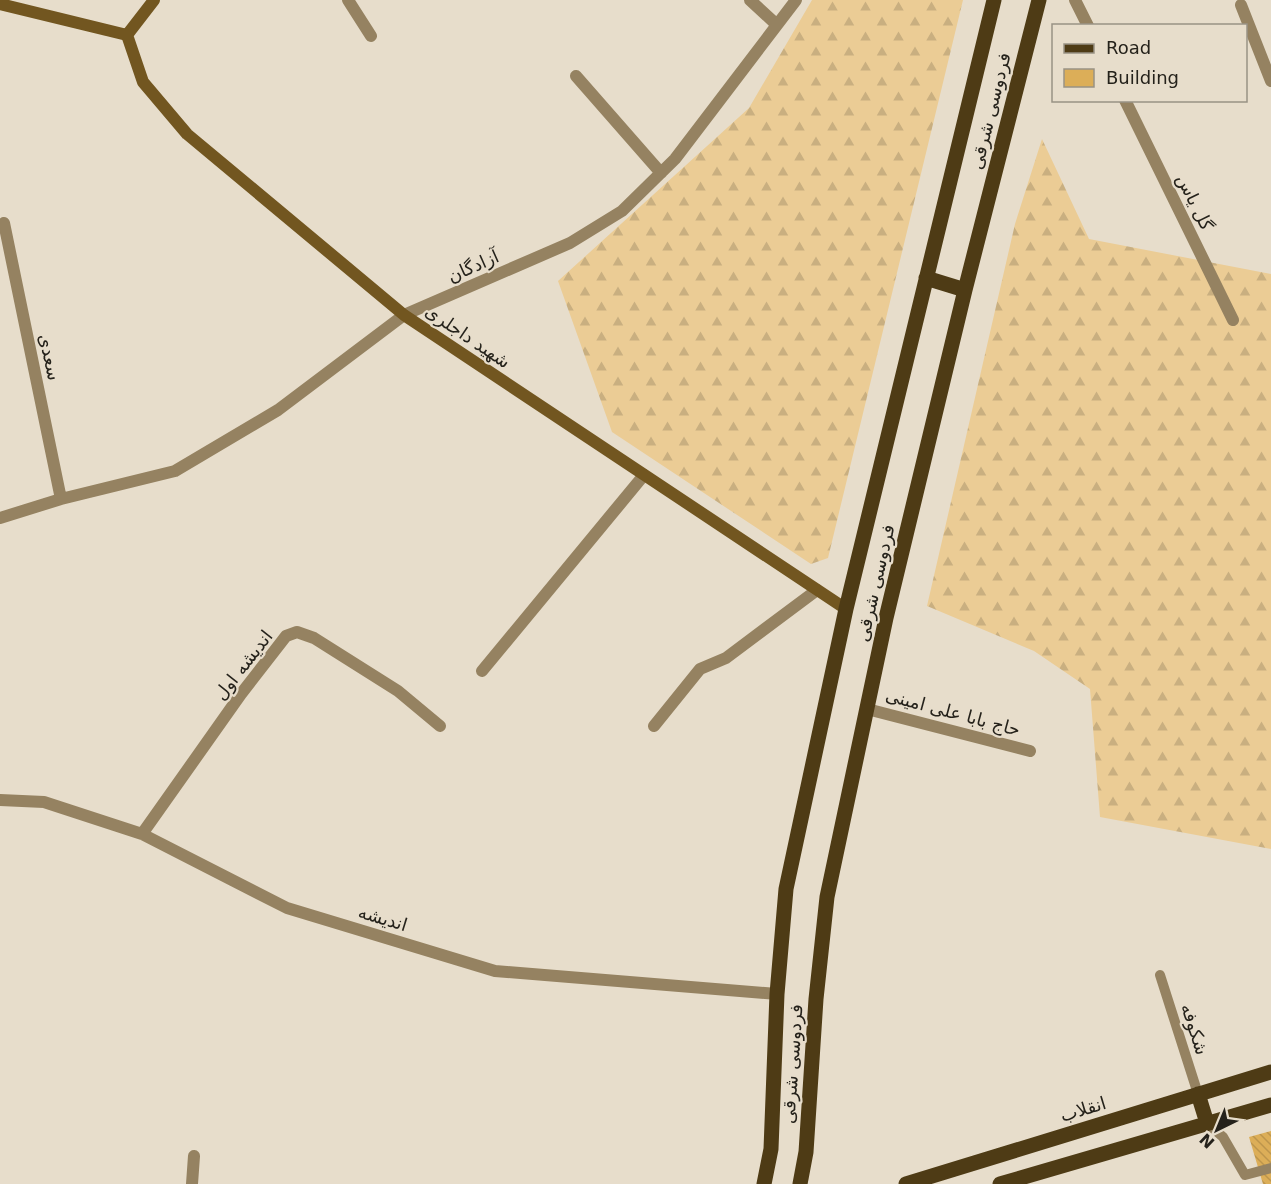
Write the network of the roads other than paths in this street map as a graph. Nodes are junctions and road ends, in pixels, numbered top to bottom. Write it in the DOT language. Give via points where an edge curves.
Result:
graph roads {
  1 [pos="154,0"];
  2 [pos="348,0"];
  3 [pos="750,0"];
  4 [pos="796,0"];
  5 [pos="994,0"];
  6 [pos="1039,0"];
  7 [pos="1075,0"];
  8 [pos="0,4"];
  9 [pos="1241,5"];
  10 [pos="1087,24"];
  11 [pos="777,25"];
  12 [pos="127,35"];
  13 [pos="371,36"];
  14 [pos="576,76"];
  15 [pos="1271,81"];
  16 [pos="1126,102"];
  17 [pos="661,173"];
  18 [pos="4,223"];
  19 [pos="926,278"];
  20 [pos="965,290"];
  21 [pos="404,315"];
  22 [pos="1233,320"];
  23 [pos="644,475"];
  24 [pos="62,499"];
  25 [pos="0,519"];
  26 [pos="817,590"];
  27 [pos="846,609"];
  28 [pos="482,671"];
  29 [pos="867,709"];
  30 [pos="440,726"];
  31 [pos="654,726"];
  32 [pos="1030,751"];
  33 [pos="0,800"];
  34 [pos="142,834"];
  35 [pos="1160,975"];
  36 [pos="777,994"];
  37 [pos="1271,1072"];
  38 [pos="1198,1094"];
  39 [pos="1271,1105"];
  40 [pos="1207,1124"];
  41 [pos="194,1156"];
  42 [pos="1271,1168"];
  43 [pos="192,1184"];
  44 [pos="764,1184"];
  45 [pos="800,1184"];
  46 [pos="906,1184"];
  47 [pos="1000,1184"];
  1 -- 12 [label="street"];
  2 -- 13 [label="street"];
  3 -- 11 [label="street"];
  4 -- 11 [label="street, آزادگان"];
  5 -- 19 [label="main road, فردوسی شرقی"];
  6 -- 20 [label="main road, فردوسی شرقی"];
  7 -- 10 [label="street"];
  8 -- 12 [label="street"];
  9 -- 15 [label="street"];
  11 -- 17 [label="street, آزادگان"];
  12 -- 21 [label="street, شهید داجلری" via="143,82 187,134"];
  14 -- 17 [label="street"];
  16 -- 22 [label="street, گل یاس"];
  17 -- 21 [label="street, آزادگان" via="622,211 570,243"];
  18 -- 24 [label="street, سعدی"];
  19 -- 20 [label="main road"];
  19 -- 27 [label="main road, فردوسی شرقی"];
  20 -- 29 [label="main road, فردوسی شرقی"];
  21 -- 23 [label="street, شهید داجلری"];
  21 -- 24 [label="street, آزادگان" via="278,410 175,471"];
  23 -- 26 [label="street, شهید داجلری"];
  23 -- 28 [label="street"];
  24 -- 25 [label="street, آزادگان"];
  26 -- 27 [label="street, شهید داجلری"];
  26 -- 31 [label="street" via="726,658 700,669"];
  27 -- 36 [label="main road, فردوسی شرقی" via="786,889"];
  29 -- 32 [label="street, حاج بابا علی امینی"];
  29 -- 45 [label="main road, فردوسی شرقی" via="827,897"];
  30 -- 34 [label="street, اندیشه اول" via="398,691 314,638 297,632 286,636"];
  33 -- 34 [label="street, اندیشه" via="44,802"];
  34 -- 36 [label="street, اندیشه" via="286,908 495,971"];
  35 -- 38 [label="lane, شکوفه"];
  36 -- 44 [label="main road, فردوسی شرقی" via="771,1149"];
  37 -- 38 [label="main road, انقلاب"];
  38 -- 40 [label="main road"];
  38 -- 46 [label="main road, انقلاب"];
  39 -- 40 [label="main road"];
  40 -- 42 [label="lane" via="1223,1137 1245,1175"];
  40 -- 47 [label="main road"];
  41 -- 43 [label="street"];
}
